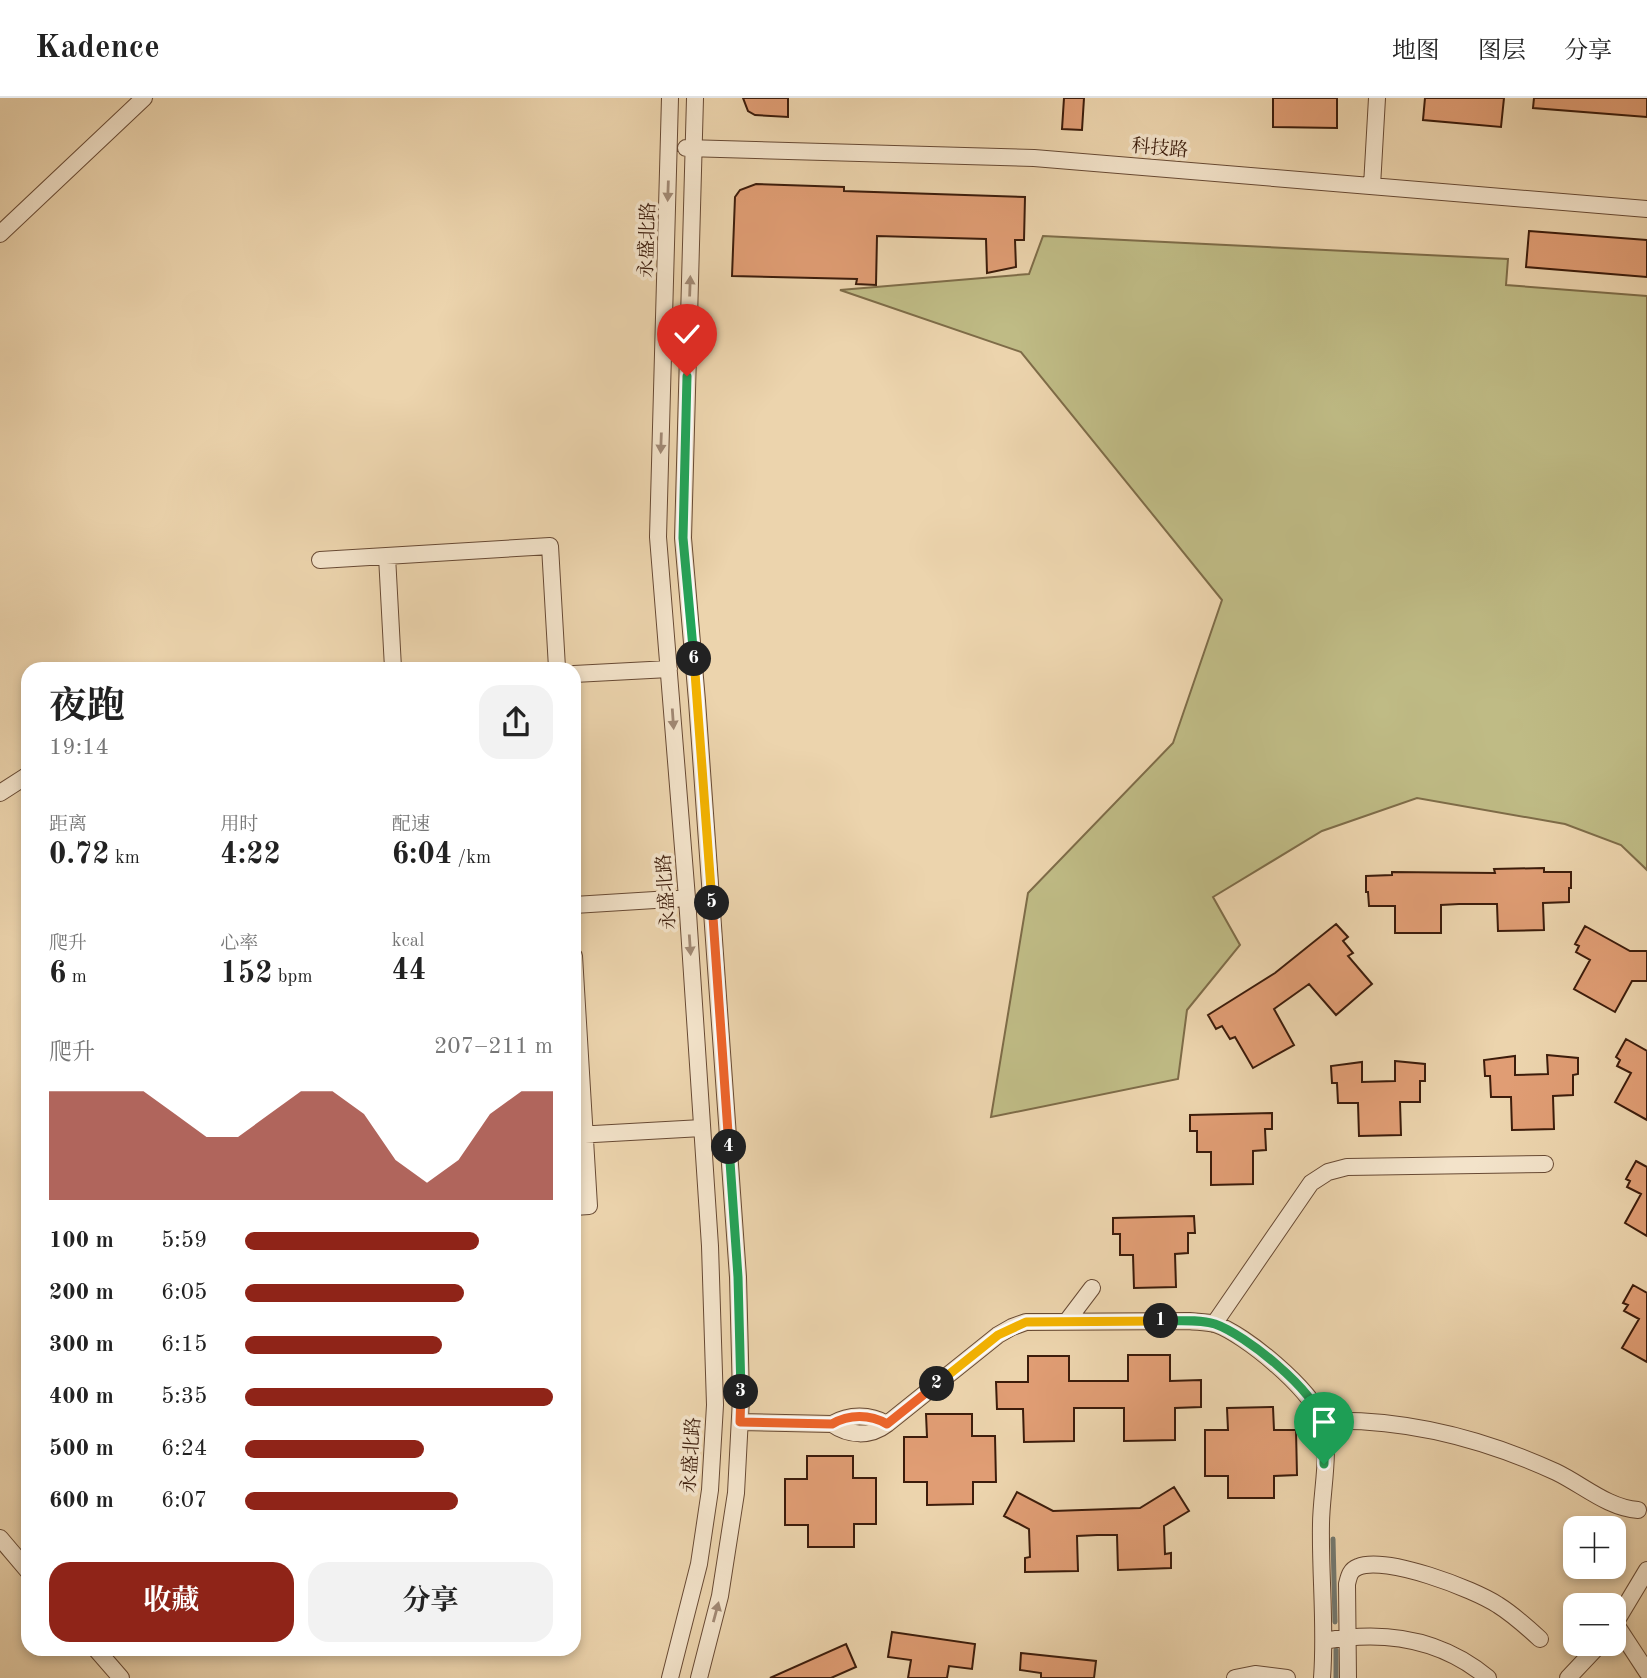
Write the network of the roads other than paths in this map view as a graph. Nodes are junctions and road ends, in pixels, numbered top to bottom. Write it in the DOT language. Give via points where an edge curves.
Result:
graph roads {
  1 [pos="144,98"];
  2 [pos="670,98"];
  3 [pos="695,98"];
  4 [pos="1377,98"];
  5 [pos="669,148"];
  6 [pos="694,148"];
  7 [pos="1372,186"];
  8 [pos="1647,209"];
  9 [pos="0,234"];
  10 [pos="387,556"];
  11 [pos="320,560"];
  12 [pos="393,662"];
  13 [pos="557,662"];
  14 [pos="669,669"];
  15 [pos="581,674"];
  16 [pos="21,780"];
  17 [pos="0,793"];
  18 [pos="687,898"];
  19 [pos="581,905"];
  20 [pos="702,1128"];
  21 [pos="581,1135"];
  22 [pos="581,1149"];
  23 [pos="1545,1164"];
  24 [pos="581,1207"];
  25 [pos="1092,1288"];
  26 [pos="1067,1321"];
  27 [pos="1214,1324"];
  28 [pos="1322,1421"];
  29 [pos="740,1422"];
  30 [pos="1638,1510"];
  31 [pos="0,1538"];
  32 [pos="21,1563"];
  33 [pos="1647,1570"];
  34 [pos="1626,1604"];
  35 [pos="1350,1636"];
  36 [pos="1540,1639"];
  37 [pos="1324,1641"];
  38 [pos="1626,1641"];
  39 [pos="102,1656"];
  40 [pos="1589,1656"];
  41 [pos="1647,1672"];
  42 [pos="121,1678"];
  43 [pos="670,1678"];
  44 [pos="699,1678"];
  45 [pos="1235,1678"];
  46 [pos="1287,1678"];
  47 [pos="1322,1678"];
  48 [pos="1348,1678"];
  49 [pos="1488,1678"];
  50 [pos="1568,1678"];
  1 -- 9 [label="street"];
  2 -- 5 [label="street, 永盛北路"];
  3 -- 6 [label="street"];
  4 -- 7 [label="street"];
  5 -- 6 [label="street, 科技路"];
  5 -- 14 [label="street, 永盛北路, one-way" via="658,537"];
  6 -- 7 [label="street, 科技路" via="1034,158"];
  29 -- 6 [label="street, one-way" via="737,1264 683,538"];
  7 -- 8 [label="street, 科技路"];
  10 -- 11 [label="street"];
  10 -- 12 [label="street"];
  10 -- 13 [label="street" via="550,546"];
  14 -- 15 [label="street"];
  14 -- 18 [label="street, 永盛北路, one-way"];
  16 -- 17 [label="street"];
  18 -- 19 [label="street"];
  18 -- 20 [label="street, 永盛北路, one-way"];
  20 -- 21 [label="street"];
  20 -- 43 [label="street, 永盛北路" via="715,1405 710,1490 699,1564"];
  22 -- 24 [label="street" via="589,1206"];
  23 -- 27 [label="street" via="1347,1167 1328,1172 1311,1183"];
  25 -- 26 [label="street"];
  26 -- 27 [label="street"];
  26 -- 29 [label="street" via="1026,1322 1005,1331 887,1424 876,1418 844,1417 832,1424"];
  27 -- 28 [label="street" via="1236,1334 1303,1389"];
  28 -- 30 [label="street" via="1407,1425 1483,1443 1557,1473 1614,1505"];
  28 -- 37 [label="street"];
  44 -- 29 [label="street, one-way" via="720,1596 736,1493"];
  31 -- 32 [label="street"];
  33 -- 34 [label="street"];
  35 -- 36 [label="street" via="1347,1584 1350,1573 1366,1565 1399,1568 1463,1586 1497,1604"];
  35 -- 37 [label="street"];
  35 -- 48 [label="street"];
  35 -- 49 [label="street" via="1377,1635 1429,1644"];
  37 -- 47 [label="street"];
  38 -- 41 [label="street"];
  39 -- 42 [label="street"];
  40 -- 50 [label="street"];
  45 -- 46 [label="street" via="1255,1674"];
}
